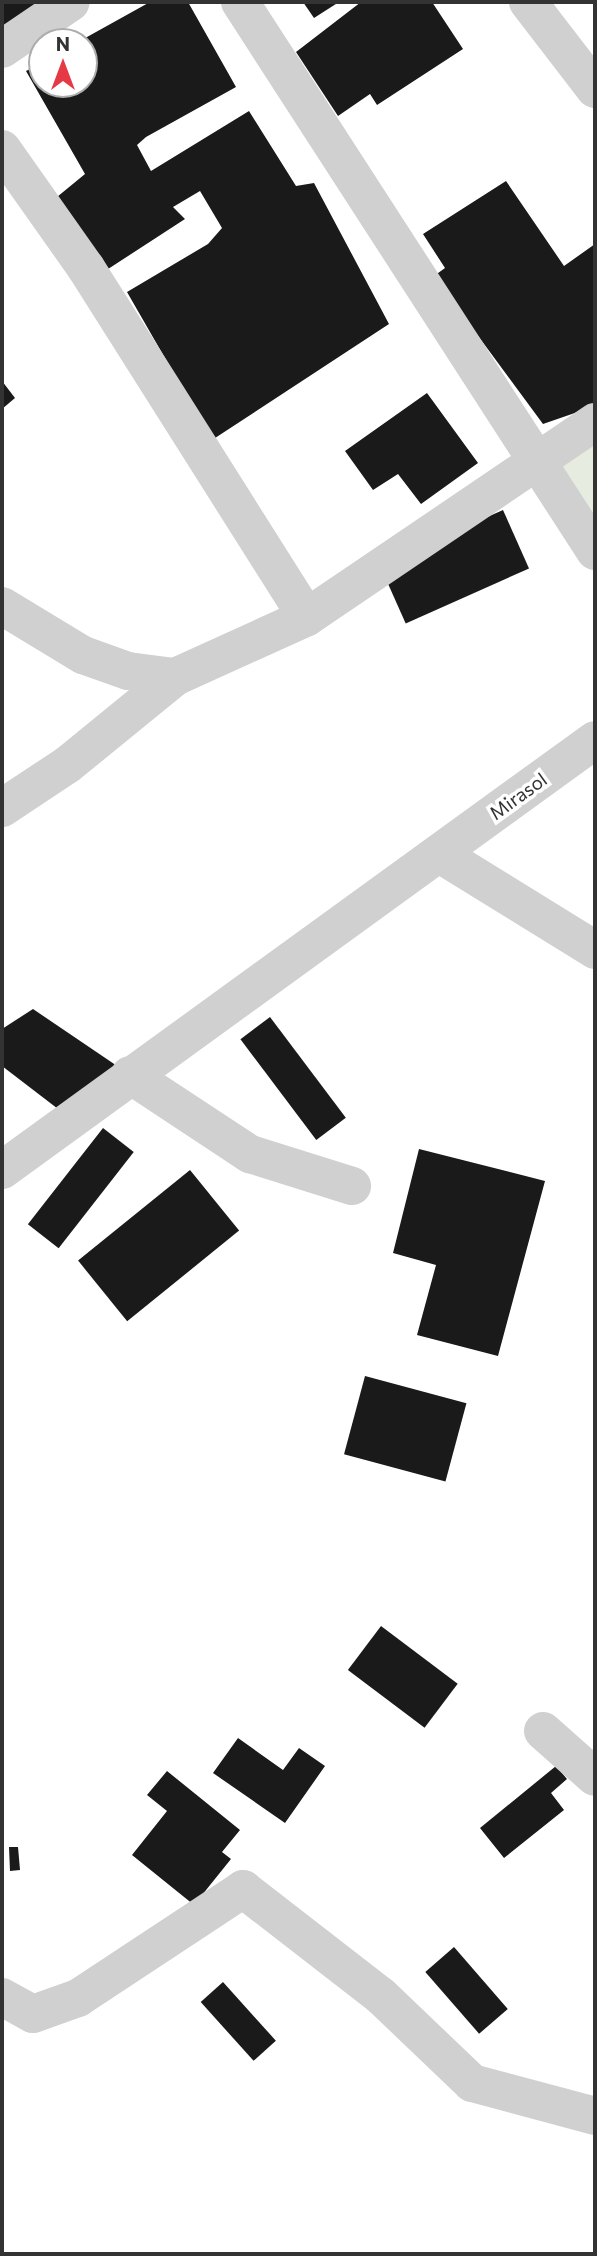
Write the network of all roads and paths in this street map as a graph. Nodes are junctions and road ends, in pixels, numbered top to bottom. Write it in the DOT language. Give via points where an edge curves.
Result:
graph roads {
  1 [pos="71,2"];
  2 [pos="240,2"];
  3 [pos="528,2"];
  4 [pos="2,49"];
  5 [pos="595,89"];
  6 [pos="2,149"];
  7 [pos="595,422"];
  8 [pos="541,460"];
  9 [pos="595,551"];
  10 [pos="2,606"];
  11 [pos="307,617"];
  12 [pos="175,677"];
  13 [pos="595,740"];
  14 [pos="2,808"];
  15 [pos="443,856"];
  16 [pos="595,950"];
  17 [pos="130,1075"];
  18 [pos="2,1170"];
  19 [pos="352,1186"];
  20 [pos="543,1731"];
  21 [pos="595,1777"];
  22 [pos="2,1997"];
  23 [pos="595,2116"];
  1 -- 4 [label="street"];
  2 -- 8 [label="street"];
  3 -- 5 [label="street"];
  6 -- 11 [label="street" via="86,268"];
  7 -- 8 [label="street"];
  8 -- 9 [label="street"];
  8 -- 11 [label="street"];
  10 -- 12 [label="street" via="83,655 128,671"];
  11 -- 12 [label="street"];
  12 -- 14 [label="street" via="67,765"];
  13 -- 15 [label="street, Mirasol"];
  15 -- 16 [label="street"];
  15 -- 17 [label="street, Mirasol"];
  17 -- 18 [label="street, Mirasol"];
  17 -- 19 [label="street" via="250,1154"];
  20 -- 21 [label="street"];
  22 -- 23 [label="street" via="33,2014 78,1998 243,1889 381,1996 472,2083"];
}
